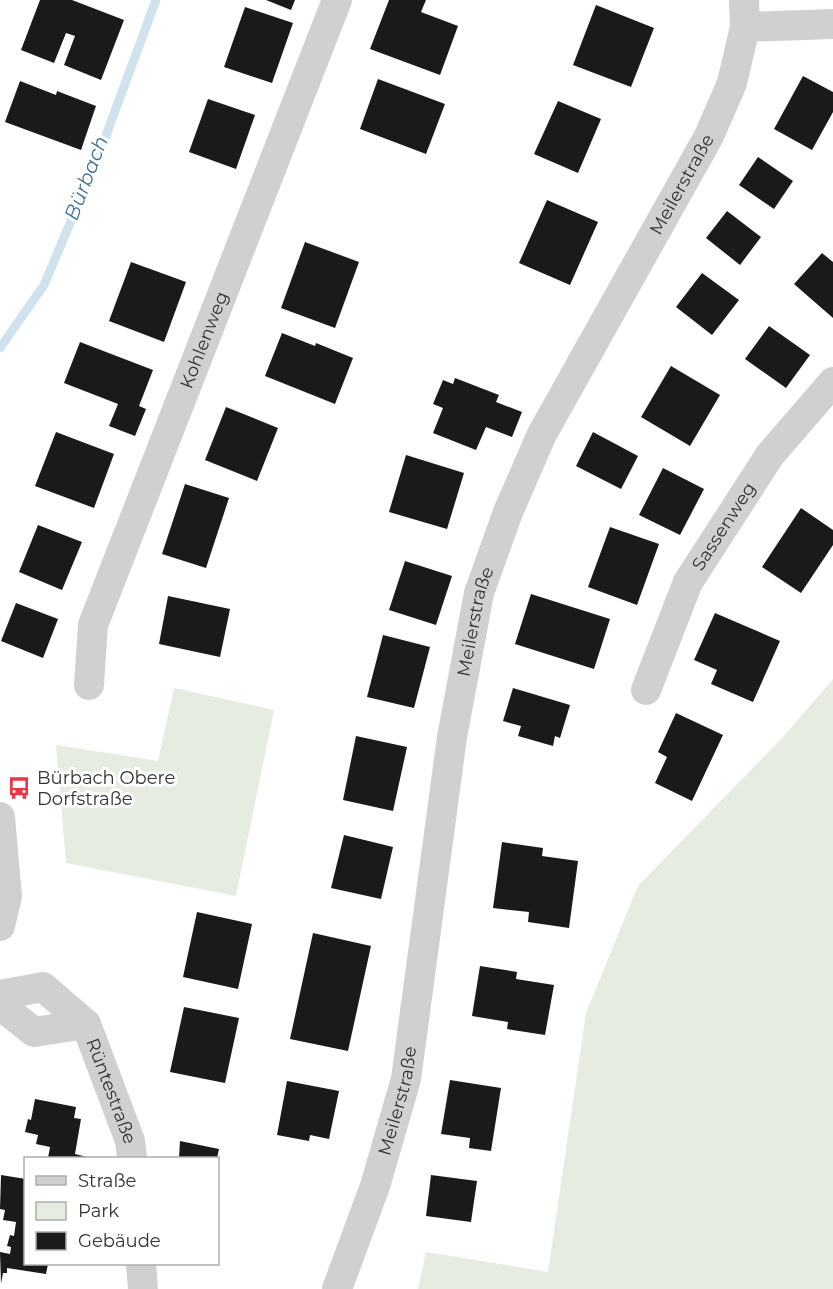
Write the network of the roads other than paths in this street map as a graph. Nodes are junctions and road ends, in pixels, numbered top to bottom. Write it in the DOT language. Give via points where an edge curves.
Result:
graph roads {
  1 [pos="337,0"];
  2 [pos="745,13"];
  3 [pos="833,24"];
  4 [pos="833,382"];
  5 [pos="89,685"];
  6 [pos="646,690"];
  7 [pos="0,817"];
  8 [pos="0,926"];
  9 [pos="0,995"];
  10 [pos="0,1005"];
  11 [pos="86,1024"];
  12 [pos="132,1157"];
  13 [pos="141,1265"];
  14 [pos="143,1289"];
  15 [pos="337,1289"];
  1 -- 5 [label="street, Kohlenweg" via="93,625"];
  2 -- 3 [label="street"];
  2 -- 15 [label="street, Meilerstraße" via="732,83 708,136 542,434 480,592 452,737 406,1079 375,1186"];
  4 -- 6 [label="street, Sassenweg" via="770,455 688,582"];
  7 -- 8 [label="street" via="7,896"];
  9 -- 11 [label="street, Rüntestraße" via="43,987"];
  10 -- 11 [label="street, Rüntestraße" via="34,1032"];
  11 -- 12 [label="street, Rüntestraße" via="130,1141"];
  13 -- 14 [label="street"];
}
